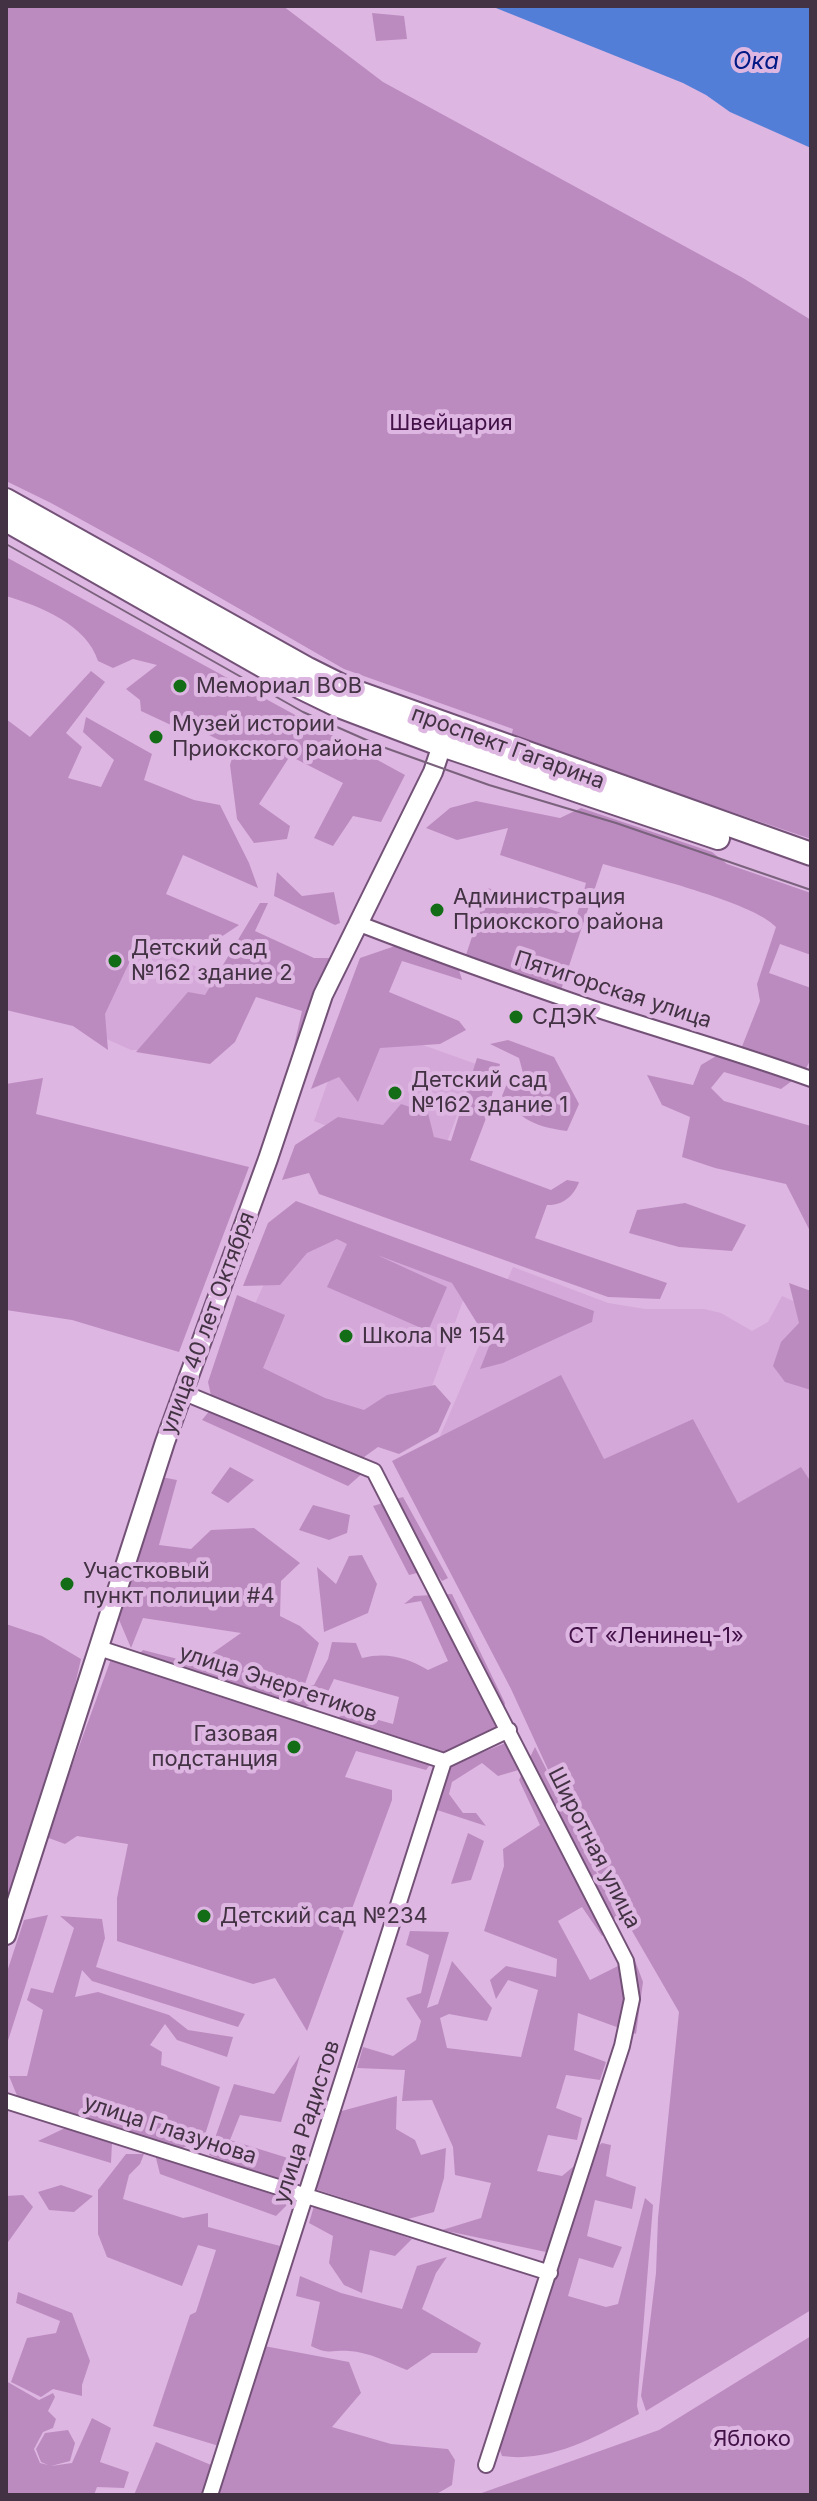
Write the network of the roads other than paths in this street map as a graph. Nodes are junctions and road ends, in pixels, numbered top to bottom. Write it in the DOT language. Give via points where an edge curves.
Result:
graph roads {
  1 [pos="6,500"];
  2 [pos="6,520"];
  3 [pos="445,736"];
  4 [pos="811,854"];
  5 [pos="811,870"];
  6 [pos="357,923"];
  7 [pos="811,1079"];
  8 [pos="182,1392"];
  9 [pos="99,1648"];
  10 [pos="509,1730"];
  11 [pos="444,1761"];
  12 [pos="6,1931"];
  13 [pos="6,2101"];
  14 [pos="307,2196"];
  15 [pos="550,2273"];
  16 [pos="486,2465"];
  17 [pos="210,2495"];
  1 -- 3 [label="main road, проспект Гагарина" via="308,669"];
  2 -- 3 [label="main road, проспект Гагарина" via="300,687 339,706"];
  3 -- 4 [label="main road, проспект Гагарина"];
  3 -- 5 [label="main road, проспект Гагарина"];
  3 -- 6 [label="street, улица 40 лет Октября" via="433,772"];
  6 -- 7 [label="street, Пятигорская улица" via="458,962"];
  6 -- 8 [label="street, улица 40 лет Октября" via="323,995"];
  8 -- 9 [label="street, улица 40 лет Октября"];
  8 -- 10 [label="street, Широтная улица" via="374,1471"];
  9 -- 11 [label="street, улица Энергетиков"];
  9 -- 12 [label="street, улица 40 лет Октября"];
  10 -- 11 [label="street"];
  10 -- 15 [label="street, Широтная улица" via="626,1961 632,1999"];
  11 -- 14 [label="street, улица Радистов"];
  13 -- 14 [label="street, улица Глазунова"];
  14 -- 15 [label="street, улица Глазунова"];
  14 -- 17 [label="street, улица Радистов"];
  15 -- 16 [label="street, Широтная улица"];
}
